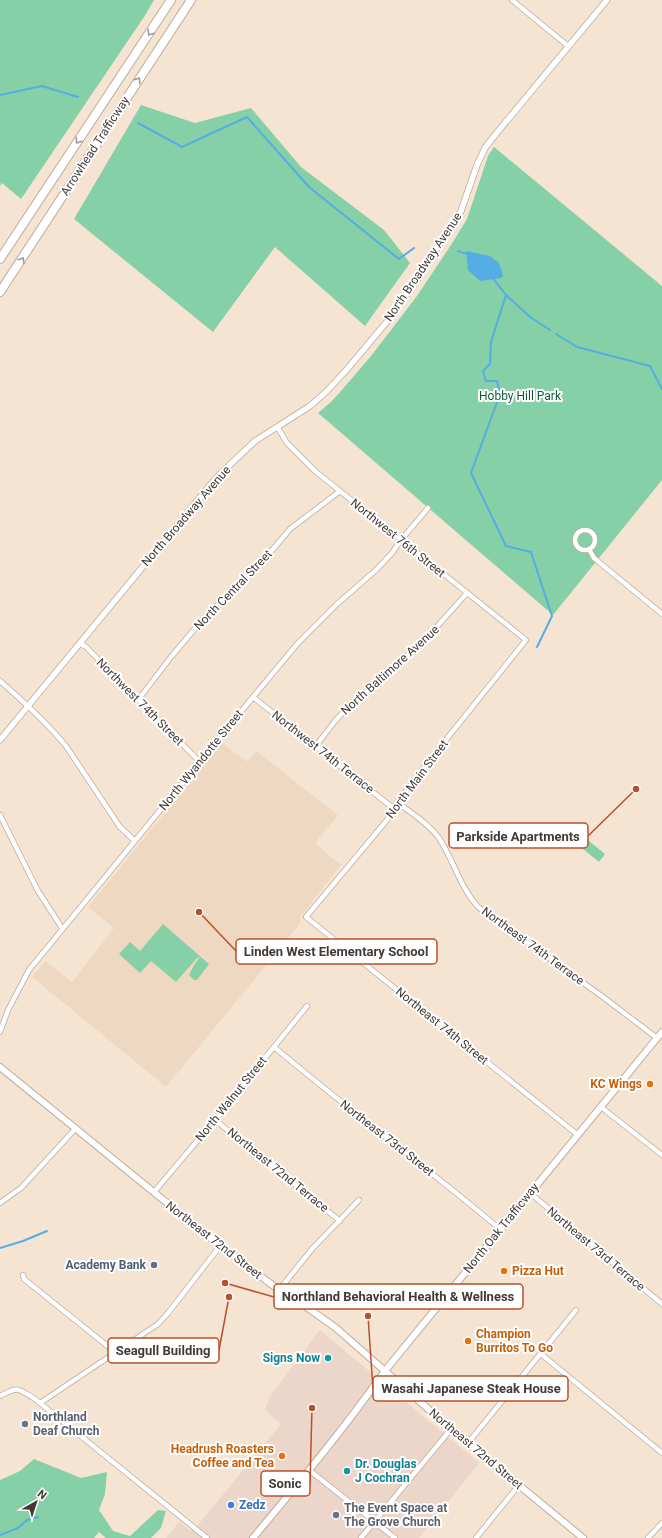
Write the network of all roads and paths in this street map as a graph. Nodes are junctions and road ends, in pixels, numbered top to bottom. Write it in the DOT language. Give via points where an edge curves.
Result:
graph roads {
  1 [pos="171,0"];
  2 [pos="191,0"];
  3 [pos="512,0"];
  4 [pos="607,0"];
  5 [pos="568,46"];
  6 [pos="0,259"];
  7 [pos="0,292"];
  8 [pos="278,428"];
  9 [pos="340,491"];
  10 [pos="428,508"];
  11 [pos="401,540"];
  12 [pos="589,548"];
  13 [pos="467,593"];
  14 [pos="662,614"];
  15 [pos="526,640"];
  16 [pos="79,644"];
  17 [pos="0,681"];
  18 [pos="253,697"];
  19 [pos="138,700"];
  20 [pos="28,706"];
  21 [pos="0,740"];
  22 [pos="315,747"];
  23 [pos="199,762"];
  24 [pos="397,802"];
  25 [pos="393,808"];
  26 [pos="0,815"];
  27 [pos="134,840"];
  28 [pos="306,917"];
  29 [pos="62,928"];
  30 [pos="307,1006"];
  31 [pos="0,1032"];
  32 [pos="662,1032"];
  33 [pos="657,1038"];
  34 [pos="274,1047"];
  35 [pos="0,1067"];
  36 [pos="601,1107"];
  37 [pos="216,1120"];
  38 [pos="76,1128"];
  39 [pos="578,1135"];
  40 [pos="662,1155"];
  41 [pos="154,1192"];
  42 [pos="530,1193"];
  43 [pos="359,1200"];
  44 [pos="0,1204"];
  45 [pos="340,1221"];
  46 [pos="500,1229"];
  47 [pos="220,1246"];
  48 [pos="23,1276"];
  49 [pos="279,1290"];
  50 [pos="662,1304"];
  51 [pos="576,1310"];
  52 [pos="115,1352"];
  53 [pos="541,1354"];
  54 [pos="384,1372"];
  55 [pos="0,1396"];
  56 [pos="40,1402"];
  57 [pos="451,1429"];
  58 [pos="468,1443"];
  59 [pos="662,1453"];
  60 [pos="309,1470"];
  61 [pos="519,1485"];
  62 [pos="375,1521"];
  63 [pos="662,1523"];
  64 [pos="207,1538"];
  65 [pos="253,1538"];
  66 [pos="361,1538"];
  67 [pos="395,1538"];
  68 [pos="476,1538"];
  69 [pos="583,1538"];
  70 [pos="648,1538"];
  1 -- 6 [label="highway, Arrowhead Trafficway, one-way"];
  7 -- 2 [label="highway, Arrowhead Trafficway, one-way"];
  3 -- 5 [label="street"];
  4 -- 5 [label="street, North Broadway Avenue"];
  5 -- 8 [label="street, North Broadway Avenue" via="485,148 461,211 390,318 327,391"];
  8 -- 9 [label="street, Northwest 76th Street" via="304,461"];
  8 -- 16 [label="street, North Broadway Avenue" via="255,441 216,478"];
  9 -- 11 [label="street, Northwest 76th Street"];
  9 -- 19 [label="street, North Central Street" via="290,529 257,568 203,619"];
  10 -- 11 [label="street, North Wyandotte Street"];
  11 -- 13 [label="street, Northwest 76th Street"];
  11 -- 18 [label="street, North Wyandotte Street" via="392,553 298,643"];
  12 -- 12 [label="street" via="582,549 577,546 576,536 580,532 589,531 594,536 594,542"];
  12 -- 14 [label="street" via="594,558"];
  13 -- 15 [label="street, Northwest 76th Street"];
  13 -- 22 [label="street, North Baltimore Avenue" via="424,641 346,709"];
  15 -- 24 [label="street, North Main Street"];
  16 -- 19 [label="street, Northwest 74th Street" via="86,646"];
  16 -- 20 [label="street, North Broadway Avenue"];
  17 -- 20 [label="street"];
  18 -- 22 [label="street, Northwest 74th Terrace"];
  18 -- 23 [label="street, North Wyandotte Street"];
  19 -- 23 [label="street, Northwest 74th Street"];
  20 -- 21 [label="street, North Broadway Avenue"];
  20 -- 27 [label="street" via="61,740 120,827"];
  22 -- 25 [label="street, Northwest 74th Terrace"];
  23 -- 27 [label="street, North Wyandotte Street"];
  24 -- 25 [label="street, North Main Street"];
  24 -- 33 [label="street, Northeast 74th Terrace" via="438,837 464,888 478,907"];
  25 -- 28 [label="street, North Main Street" via="387,820"];
  26 -- 29 [label="street" via="38,891"];
  27 -- 29 [label="street, North Wyandotte Street"];
  28 -- 39 [label="street, Northeast 74th Street"];
  29 -- 31 [label="street, North Wyandotte Street" via="24,978"];
  30 -- 34 [label="street, North Walnut Street"];
  32 -- 33 [label="main road, North Oak Trafficway"];
  33 -- 36 [label="main road, North Oak Trafficway"];
  34 -- 37 [label="street, North Walnut Street"];
  34 -- 46 [label="street, Northeast 73rd Street"];
  35 -- 38 [label="main road, Northeast 72nd Street"];
  36 -- 39 [label="main road, North Oak Trafficway"];
  36 -- 40 [label="street"];
  37 -- 41 [label="street, North Walnut Street"];
  37 -- 45 [label="street, Northeast 72nd Terrace"];
  38 -- 41 [label="main road, Northeast 72nd Street"];
  38 -- 44 [label="street" via="21,1188"];
  39 -- 42 [label="main road, North Oak Trafficway"];
  41 -- 47 [label="main road, Northeast 72nd Street"];
  42 -- 46 [label="main road, North Oak Trafficway"];
  42 -- 50 [label="street, Northeast 73rd Terrace"];
  43 -- 45 [label="street"];
  45 -- 49 [label="street" via="312,1249"];
  46 -- 54 [label="main road, North Oak Trafficway"];
  47 -- 49 [label="main road, Northeast 72nd Street"];
  47 -- 52 [label="street" via="164,1318"];
  48 -- 52 [label="street"];
  49 -- 54 [label="main road, Northeast 72nd Street" via="336,1328"];
  51 -- 53 [label="street"];
  52 -- 56 [label="street"];
  53 -- 58 [label="street"];
  53 -- 59 [label="street"];
  54 -- 57 [label="main road, Northeast 72nd Street"];
  54 -- 60 [label="main road, North Oak Trafficway"];
  55 -- 56 [label="street" via="16,1388"];
  56 -- 64 [label="street"];
  57 -- 58 [label="main road, Northeast 72nd Street"];
  57 -- 62 [label="street"];
  58 -- 61 [label="main road, Northeast 72nd Street"];
  60 -- 62 [label="street"];
  60 -- 65 [label="main road, North Oak Trafficway"];
  61 -- 68 [label="street"];
  61 -- 69 [label="main road, Northeast 72nd Street"];
  62 -- 66 [label="street"];
  62 -- 67 [label="street"];
  63 -- 70 [label="street"];
}
